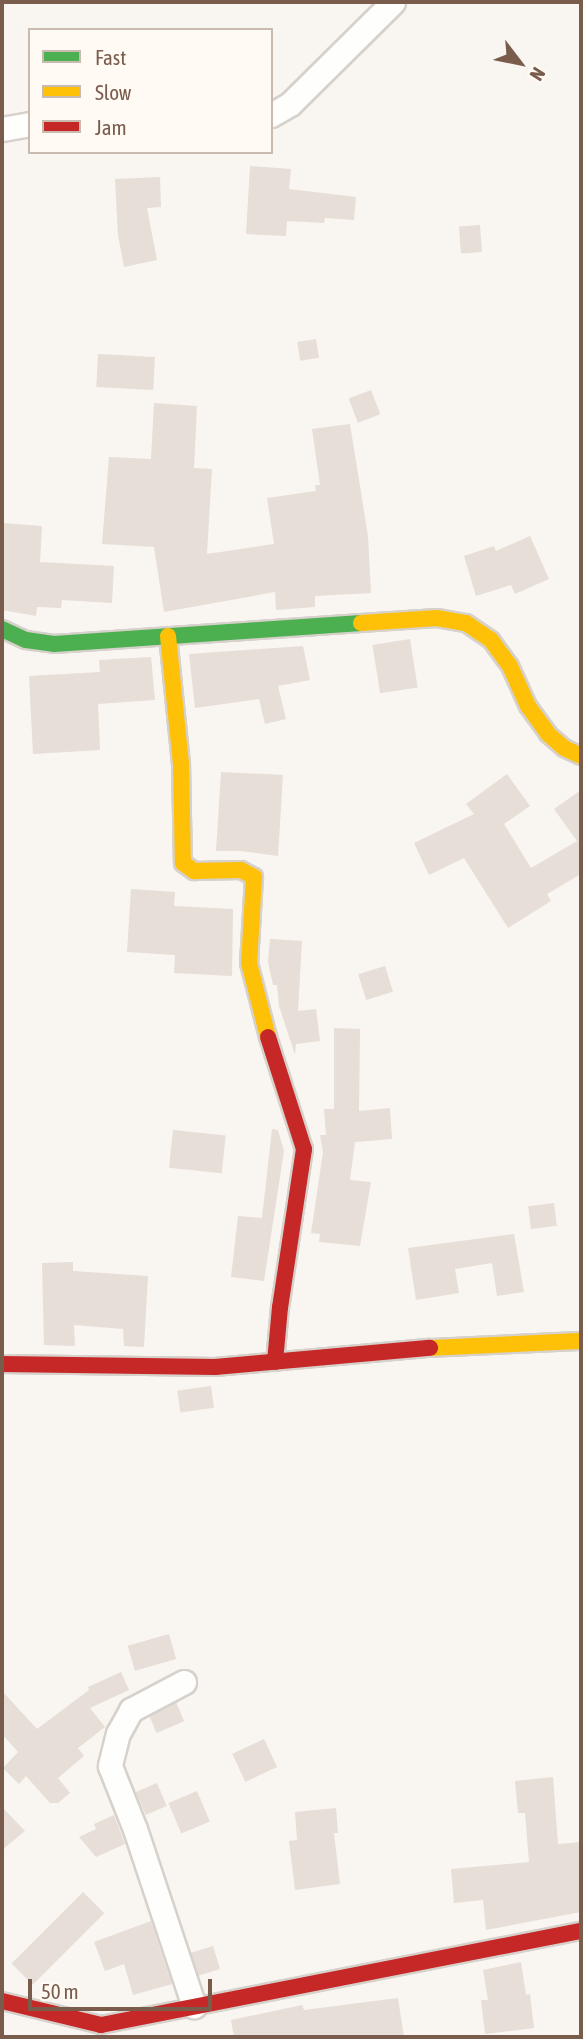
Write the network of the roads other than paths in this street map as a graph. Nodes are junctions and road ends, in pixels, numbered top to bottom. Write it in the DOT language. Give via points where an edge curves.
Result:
graph roads {
  1 [pos="393,2"];
  2 [pos="273,114"];
  3 [pos="28,124"];
  4 [pos="2,129"];
  5 [pos="2,629"];
  6 [pos="168,636"];
  7 [pos="581,756"];
  8 [pos="581,1340"];
  9 [pos="275,1362"];
  10 [pos="2,1364"];
  11 [pos="184,1682"];
  12 [pos="581,1931"];
  13 [pos="2,2001"];
  14 [pos="194,2006"];
  15 [pos="102,2031"];
  1 -- 2 [label="street" via="290,104"];
  3 -- 4 [label="street"];
  5 -- 6 [label="street" via="26,640 54,644"];
  6 -- 7 [label="street" via="438,618 466,624 491,640 548,734"];
  6 -- 9 [label="street" via="181,762 183,863 194,871 241,870 254,877 249,963 304,1149"];
  8 -- 9 [label="street" via="462,1345"];
  9 -- 10 [label="street" via="215,1367"];
  11 -- 14 [label="street" via="131,1710 115,1741 110,1766"];
  12 -- 14 [label="street"];
  13 -- 15 [label="street"];
  14 -- 15 [label="street"];
}
